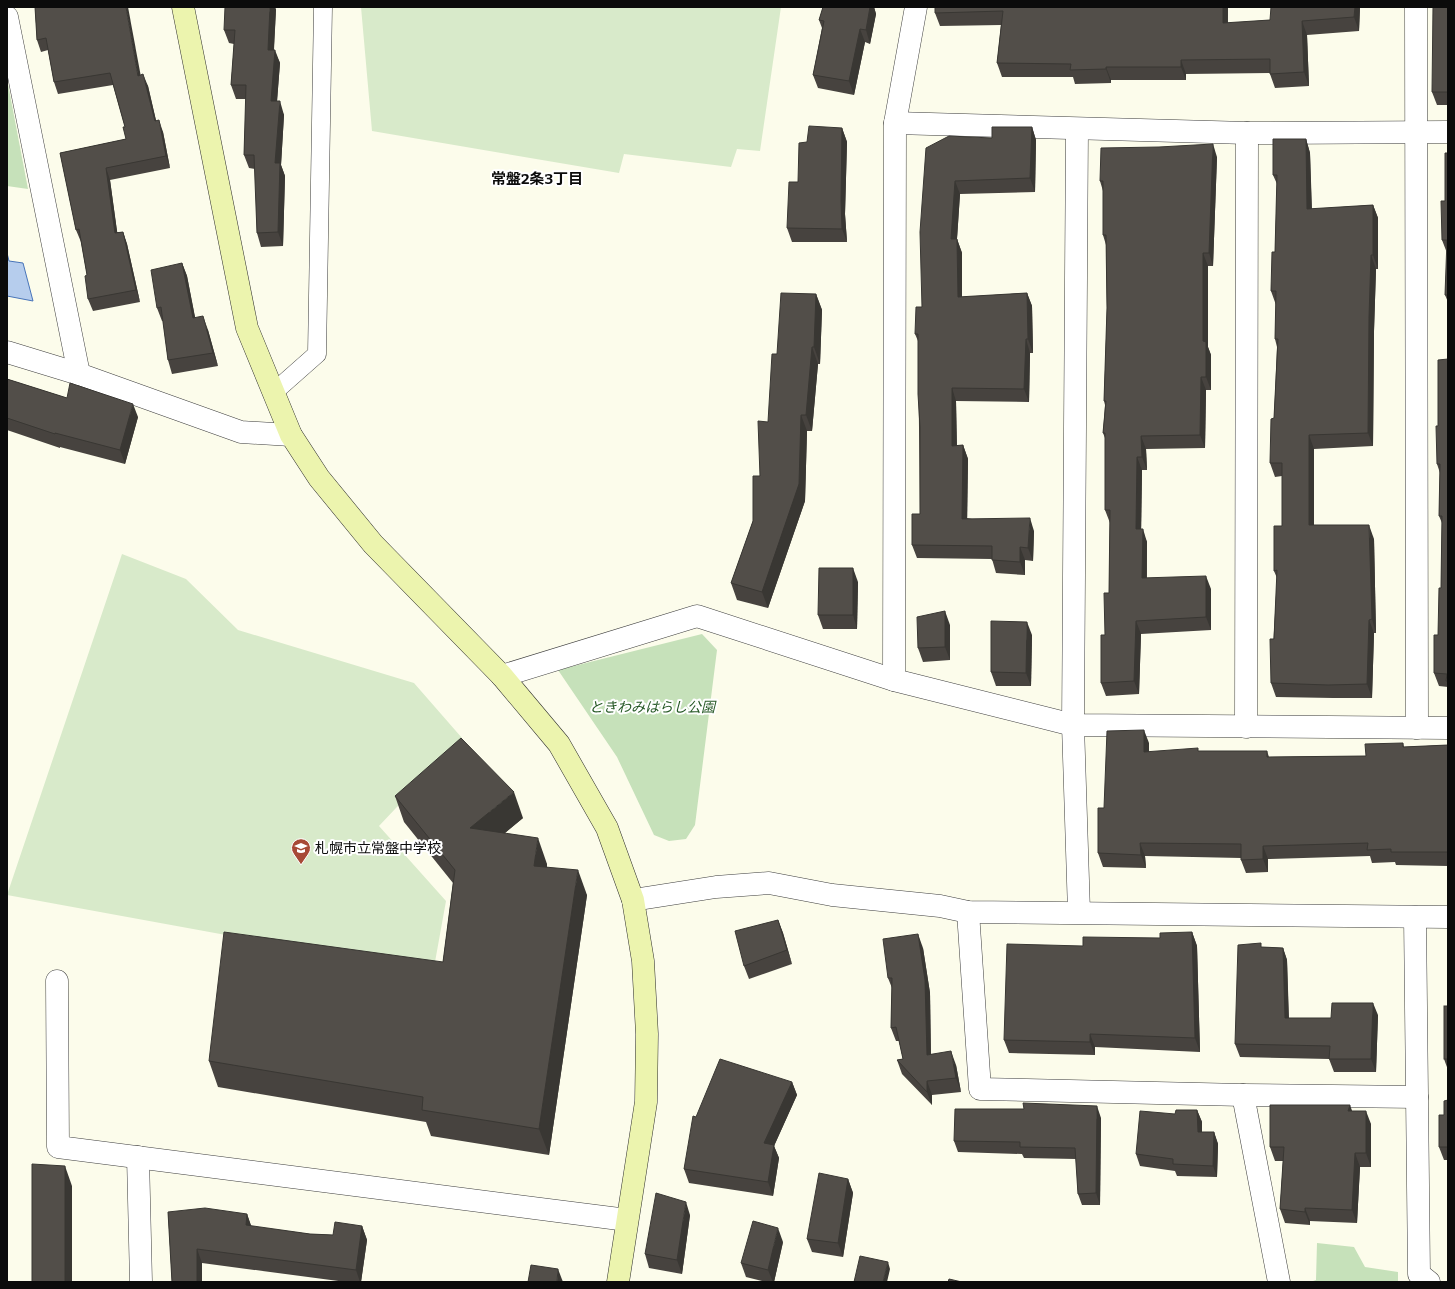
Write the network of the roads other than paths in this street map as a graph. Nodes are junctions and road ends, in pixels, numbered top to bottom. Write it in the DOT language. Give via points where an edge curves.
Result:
graph roads {
  1 [pos="183,7"];
  2 [pos="323,7"];
  3 [pos="916,7"];
  4 [pos="1416,7"];
  5 [pos="7,17"];
  6 [pos="895,123"];
  7 [pos="1077,129"];
  8 [pos="1448,132"];
  9 [pos="1247,133"];
  10 [pos="1416,133"];
  11 [pos="7,352"];
  12 [pos="79,374"];
  13 [pos="274,392"];
  14 [pos="291,435"];
  15 [pos="502,676"];
  16 [pos="894,680"];
  17 [pos="1073,725"];
  18 [pos="1246,727"];
  19 [pos="1417,728"];
  20 [pos="1448,728"];
  21 [pos="633,900"];
  22 [pos="968,912"];
  23 [pos="1079,912"];
  24 [pos="1415,917"];
  25 [pos="1448,918"];
  26 [pos="58,981"];
  27 [pos="1243,1095"];
  28 [pos="1417,1097"];
  29 [pos="138,1157"];
  30 [pos="628,1220"];
  31 [pos="141,1282"];
  32 [pos="618,1282"];
  33 [pos="1280,1282"];
  34 [pos="1429,1282"];
  1 -- 13 [label="street" via="247,328"];
  2 -- 13 [label="lane" via="317,354"];
  3 -- 6 [label="street"];
  4 -- 10 [label="street"];
  5 -- 12 [label="street"];
  6 -- 7 [label="street"];
  6 -- 16 [label="street"];
  7 -- 9 [label="street"];
  7 -- 17 [label="street"];
  8 -- 10 [label="street"];
  9 -- 10 [label="street"];
  9 -- 18 [label="street"];
  10 -- 19 [label="street"];
  11 -- 12 [label="street"];
  12 -- 14 [label="street" via="241,432"];
  13 -- 14 [label="street"];
  14 -- 15 [label="street" via="319,478 373,544"];
  15 -- 16 [label="street" via="697,616"];
  15 -- 21 [label="street" via="559,744 606,828"];
  16 -- 17 [label="street"];
  17 -- 18 [label="street"];
  17 -- 23 [label="street"];
  18 -- 19 [label="street"];
  19 -- 20 [label="street"];
  21 -- 22 [label="street" via="716,887 769,883 832,895 940,906"];
  21 -- 30 [label="street" via="643,961 647,1034 646,1102"];
  22 -- 23 [label="street"];
  22 -- 27 [label="street" via="980,1089"];
  23 -- 24 [label="street"];
  24 -- 25 [label="street"];
  24 -- 28 [label="street"];
  26 -- 29 [label="street" via="58,1147"];
  27 -- 28 [label="street"];
  27 -- 33 [label="street"];
  28 -- 34 [label="street" via="1419,1274"];
  29 -- 30 [label="street"];
  29 -- 31 [label="street"];
  30 -- 32 [label="street"];
}
